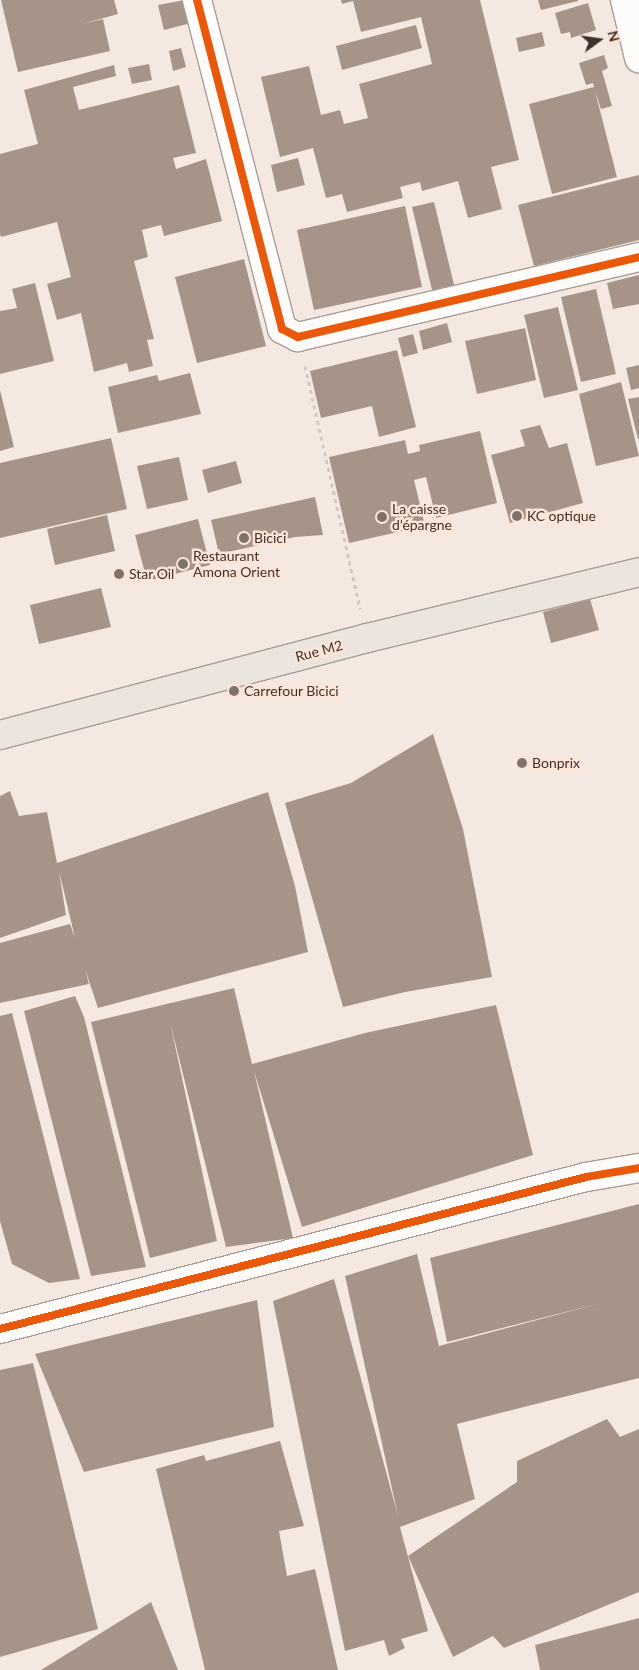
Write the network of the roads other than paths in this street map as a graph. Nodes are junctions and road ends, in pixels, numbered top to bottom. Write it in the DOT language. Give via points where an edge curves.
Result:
graph roads {
  1 [pos="197,0"];
  2 [pos="625,0"];
  3 [pos="639,58"];
  4 [pos="639,257"];
  5 [pos="639,572"];
  6 [pos="0,735"];
  7 [pos="639,1168"];
  8 [pos="0,1329"];
  1 -- 4 [label="street" via="282,329 298,337"];
  2 -- 3 [label="street"];
  5 -- 6 [label="main road, Rue M2" via="367,638"];
  7 -- 8 [label="street" via="586,1177"];
}
